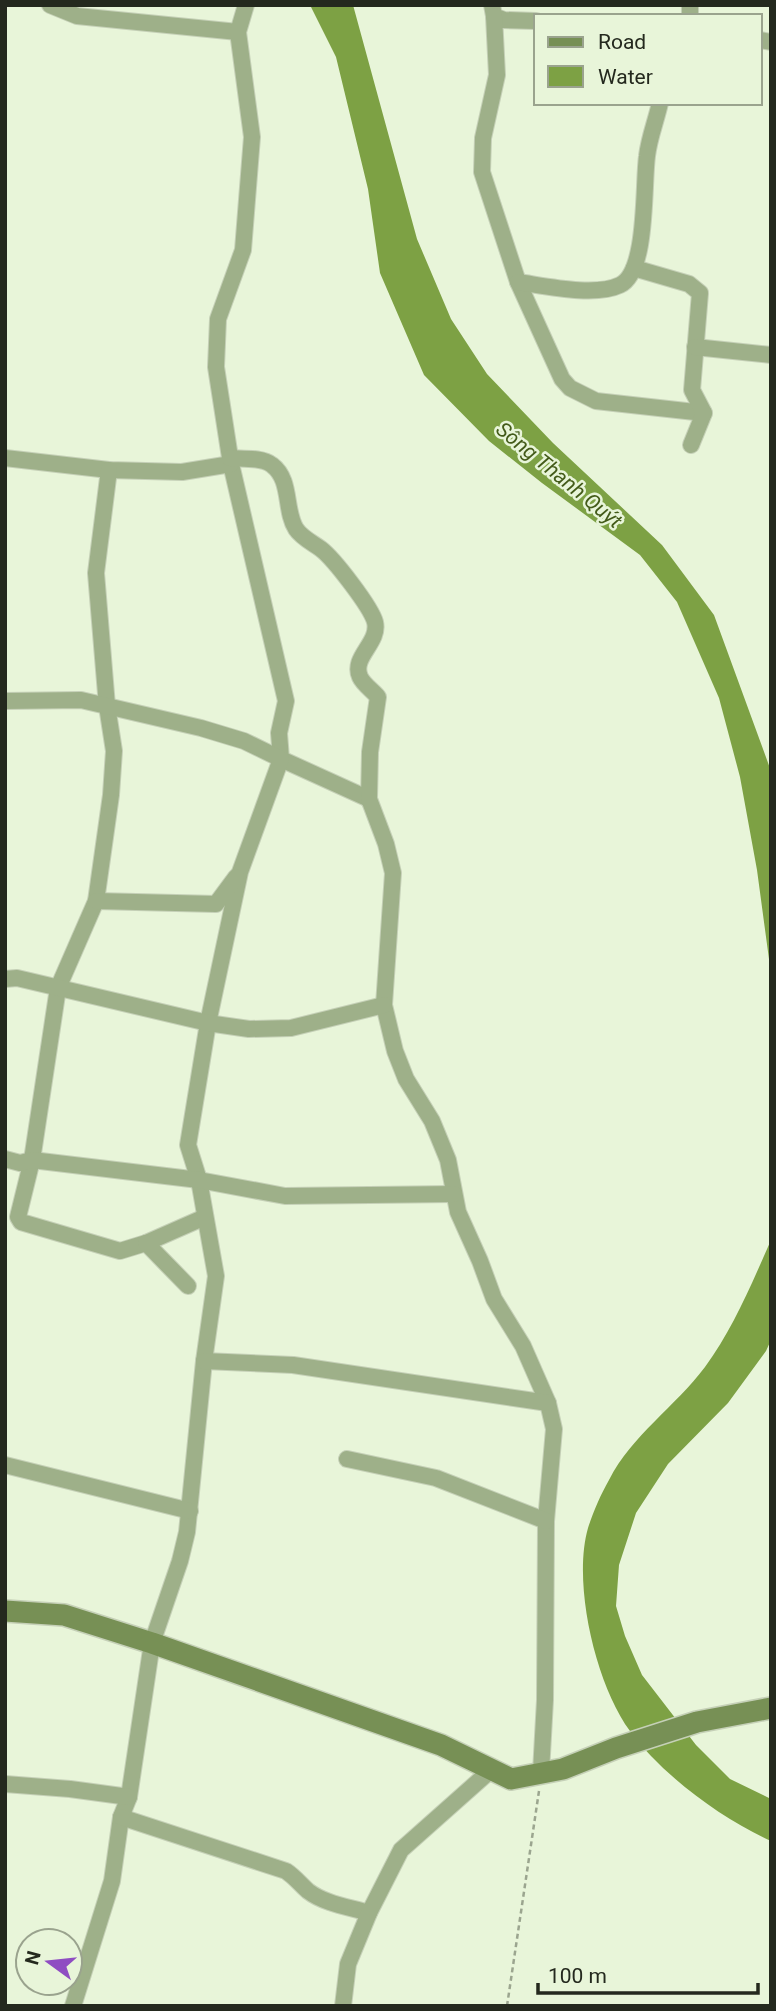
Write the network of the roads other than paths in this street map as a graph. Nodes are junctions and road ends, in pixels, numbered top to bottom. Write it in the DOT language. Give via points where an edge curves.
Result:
graph roads {
  1 [pos="50,5"];
  2 [pos="246,5"];
  3 [pos="493,11"];
  4 [pos="534,21"];
  5 [pos="238,33"];
  6 [pos="659,105"];
  7 [pos="634,268"];
  8 [pos="518,282"];
  9 [pos="695,347"];
  10 [pos="771,355"];
  11 [pos="704,414"];
  12 [pos="691,445"];
  13 [pos="5,458"];
  14 [pos="231,461"];
  15 [pos="109,470"];
  16 [pos="5,701"];
  17 [pos="107,706"];
  18 [pos="281,758"];
  19 [pos="369,799"];
  20 [pos="240,872"];
  21 [pos="96,901"];
  22 [pos="5,979"];
  23 [pos="58,988"];
  24 [pos="384,1005"];
  25 [pos="208,1023"];
  26 [pos="5,1159"];
  27 [pos="32,1160"];
  28 [pos="199,1180"];
  29 [pos="454,1194"];
  30 [pos="205,1217"];
  31 [pos="13,1224"];
  32 [pos="146,1243"];
  33 [pos="188,1286"];
  34 [pos="204,1361"];
  35 [pos="548,1403"];
  36 [pos="347,1459"];
  37 [pos="5,1465"];
  38 [pos="190,1511"];
  39 [pos="546,1521"];
  40 [pos="5,1611"];
  41 [pos="152,1643"];
  42 [pos="771,1708"];
  43 [pos="491,1770"];
  44 [pos="541,1772"];
  45 [pos="5,1784"];
  46 [pos="129,1797"];
  47 [pos="121,1817"];
  48 [pos="369,1913"];
  49 [pos="73,2006"];
  50 [pos="344,2006"];
  1 -- 5 [label="street" via="77,16"];
  2 -- 5 [label="street"];
  3 -- 4 [label="street" via="504,20"];
  3 -- 8 [label="street" via="497,75 482,138 482,172"];
  5 -- 14 [label="street" via="252,137 243,250 218,319 216,367"];
  6 -- 7 [label="street" via="647,154"];
  7 -- 8 [label="street" via="624,284 612,289 578,290"];
  7 -- 9 [label="street" via="689,284 700,293"];
  8 -- 11 [label="street" via="570,388 596,401"];
  9 -- 10 [label="street"];
  9 -- 11 [label="street" via="692,390"];
  11 -- 12 [label="street"];
  13 -- 15 [label="street"];
  14 -- 15 [label="street" via="181,472"];
  14 -- 18 [label="street" via="286,701 279,733"];
  14 -- 19 [label="street" via="274,466 284,483 296,528 324,551 375,621 373,641 359,668 360,677 378,697"];
  15 -- 17 [label="street" via="96,573"];
  16 -- 17 [label="street" via="80,699"];
  17 -- 18 [label="street" via="212,731"];
  17 -- 21 [label="street" via="114,751"];
  18 -- 19 [label="street"];
  18 -- 20 [label="street"];
  19 -- 24 [label="street" via="393,873"];
  20 -- 21 [label="street" via="216,904"];
  20 -- 25 [label="street"];
  21 -- 23 [label="street"];
  22 -- 23 [label="street"];
  23 -- 25 [label="street"];
  23 -- 27 [label="street"];
  24 -- 25 [label="street" via="291,1028 249,1029"];
  24 -- 29 [label="street" via="395,1051 432,1121"];
  25 -- 28 [label="street" via="188,1145"];
  26 -- 27 [label="street"];
  27 -- 28 [label="street"];
  27 -- 31 [label="street"];
  28 -- 29 [label="street" via="285,1196"];
  28 -- 30 [label="street"];
  29 -- 35 [label="street" via="494,1298 523,1346"];
  30 -- 32 [label="street"];
  30 -- 34 [label="street" via="216,1276"];
  31 -- 32 [label="street" via="120,1251"];
  32 -- 33 [label="street"];
  34 -- 35 [label="street" via="293,1364"];
  34 -- 38 [label="street"];
  35 -- 39 [label="street" via="554,1429"];
  36 -- 39 [label="street" via="436,1478"];
  37 -- 38 [label="street"];
  38 -- 41 [label="street" via="180,1561"];
  39 -- 44 [label="street"];
  40 -- 41 [label="street" via="64,1615"];
  41 -- 43 [label="street" via="441,1745"];
  41 -- 46 [label="street"];
  42 -- 44 [label="street" via="696,1722 563,1769"];
  43 -- 44 [label="street" via="511,1779"];
  43 -- 48 [label="street" via="401,1850"];
  45 -- 46 [label="street"];
  46 -- 47 [label="street"];
  47 -- 48 [label="street" via="286,1871 324,1900"];
  47 -- 49 [label="street" via="113,1881"];
  48 -- 50 [label="street" via="348,1964"];
}
